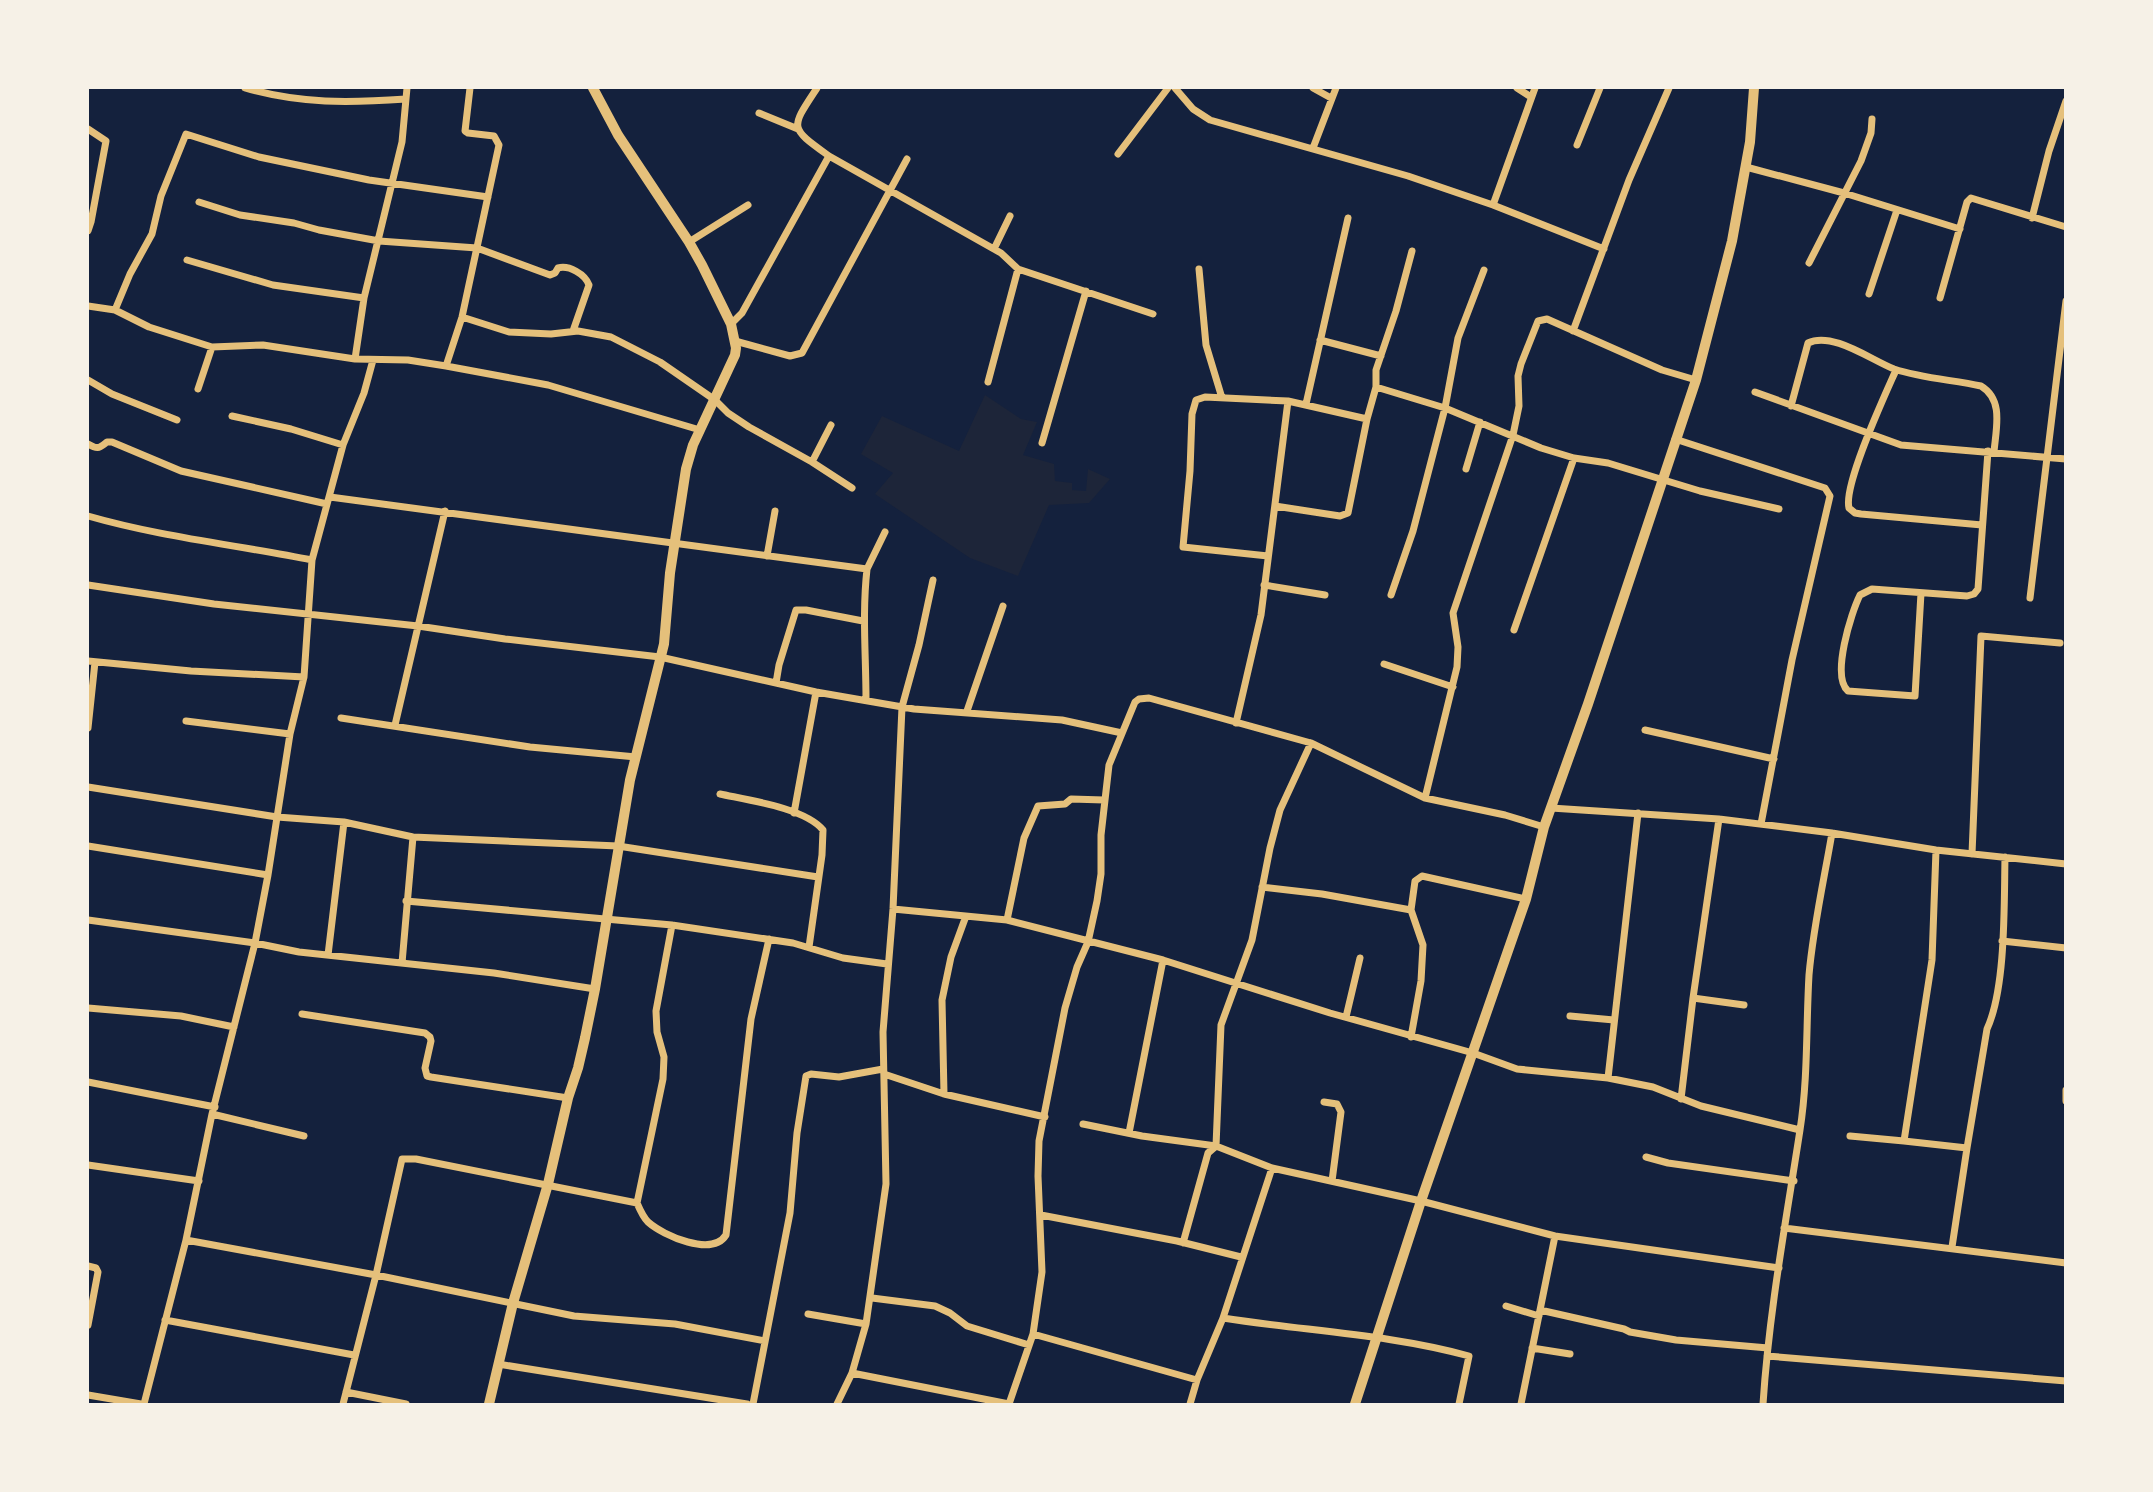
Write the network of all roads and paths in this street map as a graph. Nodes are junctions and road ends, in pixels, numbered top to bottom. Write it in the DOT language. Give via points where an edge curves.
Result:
graph roads {
  1 [pos="245,88"];
  2 [pos="407,88"];
  3 [pos="470,88"];
  4 [pos="593,88"];
  5 [pos="817,88"];
  6 [pos="1168,88"];
  7 [pos="1175,88"];
  8 [pos="1313,88"];
  9 [pos="1336,88"];
  10 [pos="1517,88"];
  11 [pos="1535,88"];
  12 [pos="1600,88"];
  13 [pos="1669,88"];
  14 [pos="1754,88"];
  15 [pos="1531,97"];
  16 [pos="1331,98"];
  17 [pos="406,99"];
  18 [pos="2066,101"];
  19 [pos="759,113"];
  20 [pos="1872,118"];
  21 [pos="88,129"];
  22 [pos="797,129"];
  23 [pos="1577,145"];
  24 [pos="1313,148"];
  25 [pos="1118,154"];
  26 [pos="829,156"];
  27 [pos="907,159"];
  28 [pos="1746,167"];
  29 [pos="394,182"];
  30 [pos="892,190"];
  31 [pos="1844,193"];
  32 [pos="488,197"];
  33 [pos="199,202"];
  34 [pos="748,205"];
  35 [pos="1493,205"];
  36 [pos="1897,210"];
  37 [pos="1010,216"];
  38 [pos="1348,218"];
  39 [pos="2033,218"];
  40 [pos="89,221"];
  41 [pos="2066,227"];
  42 [pos="1960,229"];
  43 [pos="88,231"];
  44 [pos="379,241"];
  45 [pos="689,242"];
  46 [pos="477,248"];
  47 [pos="994,249"];
  48 [pos="1604,249"];
  49 [pos="1412,251"];
  50 [pos="187,260"];
  51 [pos="1808,263"];
  52 [pos="1018,269"];
  53 [pos="1199,269"];
  54 [pos="1484,270"];
  55 [pos="1086,291"];
  56 [pos="1869,294"];
  57 [pos="364,298"];
  58 [pos="1940,298"];
  59 [pos="2066,301"];
  60 [pos="88,306"];
  61 [pos="115,310"];
  62 [pos="1153,314"];
  63 [pos="462,317"];
  64 [pos="731,324"];
  65 [pos="573,331"];
  66 [pos="1573,331"];
  67 [pos="1320,340"];
  68 [pos="735,341"];
  69 [pos="212,347"];
  70 [pos="1381,356"];
  71 [pos="355,359"];
  72 [pos="373,360"];
  73 [pos="446,366"];
  74 [pos="1896,370"];
  75 [pos="88,380"];
  76 [pos="1696,380"];
  77 [pos="988,383"];
  78 [pos="1376,387"];
  79 [pos="198,389"];
  80 [pos="1755,392"];
  81 [pos="1222,398"];
  82 [pos="715,400"];
  83 [pos="1288,401"];
  84 [pos="1306,404"];
  85 [pos="1791,406"];
  86 [pos="1445,408"];
  87 [pos="232,416"];
  88 [pos="1367,419"];
  89 [pos="177,420"];
  90 [pos="1480,422"];
  91 [pos="831,425"];
  92 [pos="700,430"];
  93 [pos="1868,434"];
  94 [pos="1513,435"];
  95 [pos="1675,439"];
  96 [pos="1042,443"];
  97 [pos="88,444"];
  98 [pos="343,445"];
  99 [pos="1991,452"];
  100 [pos="2047,457"];
  101 [pos="1574,458"];
  102 [pos="2066,459"];
  103 [pos="813,462"];
  104 [pos="1466,469"];
  105 [pos="1662,479"];
  106 [pos="852,488"];
  107 [pos="328,500"];
  108 [pos="1275,506"];
  109 [pos="1779,509"];
  110 [pos="445,511"];
  111 [pos="775,511"];
  112 [pos="88,516"];
  113 [pos="1982,525"];
  114 [pos="885,532"];
  115 [pos="674,545"];
  116 [pos="767,555"];
  117 [pos="1268,556"];
  118 [pos="312,560"];
  119 [pos="867,569"];
  120 [pos="933,580"];
  121 [pos="88,585"];
  122 [pos="1264,585"];
  123 [pos="1921,593"];
  124 [pos="1325,594"];
  125 [pos="1391,595"];
  126 [pos="2030,598"];
  127 [pos="1003,606"];
  128 [pos="309,615"];
  129 [pos="863,621"];
  130 [pos="418,626"];
  131 [pos="1514,630"];
  132 [pos="2060,643"];
  133 [pos="660,657"];
  134 [pos="91,662"];
  135 [pos="1384,664"];
  136 [pos="304,677"];
  137 [pos="776,683"];
  138 [pos="1453,687"];
  139 [pos="816,692"];
  140 [pos="866,700"];
  141 [pos="902,706"];
  142 [pos="967,712"];
  143 [pos="341,718"];
  144 [pos="186,721"];
  145 [pos="1236,723"];
  146 [pos="395,725"];
  147 [pos="88,727"];
  148 [pos="1645,730"];
  149 [pos="1122,733"];
  150 [pos="290,734"];
  151 [pos="1311,743"];
  152 [pos="636,757"];
  153 [pos="1774,759"];
  154 [pos="88,787"];
  155 [pos="720,794"];
  156 [pos="1425,798"];
  157 [pos="1104,800"];
  158 [pos="1551,808"];
  159 [pos="794,813"];
  160 [pos="1638,813"];
  161 [pos="277,817"];
  162 [pos="1718,819"];
  163 [pos="344,822"];
  164 [pos="1761,824"];
  165 [pos="1544,827"];
  166 [pos="1832,833"];
  167 [pos="414,837"];
  168 [pos="88,846"];
  169 [pos="618,846"];
  170 [pos="1936,850"];
  171 [pos="1972,855"];
  172 [pos="2005,857"];
  173 [pos="2066,864"];
  174 [pos="268,875"];
  175 [pos="818,877"];
  176 [pos="1262,887"];
  177 [pos="1526,899"];
  178 [pos="406,901"];
  179 [pos="893,909"];
  180 [pos="1411,909"];
  181 [pos="966,916"];
  182 [pos="607,917"];
  183 [pos="88,920"];
  184 [pos="1007,920"];
  185 [pos="671,925"];
  186 [pos="769,939"];
  187 [pos="2002,941"];
  188 [pos="1088,942"];
  189 [pos="255,943"];
  190 [pos="809,947"];
  191 [pos="2066,948"];
  192 [pos="328,955"];
  193 [pos="1360,958"];
  194 [pos="1163,960"];
  195 [pos="402,963"];
  196 [pos="887,964"];
  197 [pos="1238,983"];
  198 [pos="595,989"];
  199 [pos="1692,998"];
  200 [pos="1744,1005"];
  201 [pos="88,1008"];
  202 [pos="302,1014"];
  203 [pos="1570,1016"];
  204 [pos="1346,1017"];
  205 [pos="1614,1020"];
  206 [pos="234,1027"];
  207 [pos="1411,1037"];
  208 [pos="1473,1053"];
  209 [pos="884,1071"];
  210 [pos="1608,1078"];
  211 [pos="88,1082"];
  212 [pos="2066,1090"];
  213 [pos="944,1094"];
  214 [pos="568,1098"];
  215 [pos="1681,1099"];
  216 [pos="2066,1101"];
  217 [pos="1324,1102"];
  218 [pos="214,1111"];
  219 [pos="1045,1117"];
  220 [pos="1083,1124"];
  221 [pos="1800,1130"];
  222 [pos="1129,1133"];
  223 [pos="304,1136"];
  224 [pos="1850,1136"];
  225 [pos="1904,1141"];
  226 [pos="1216,1146"];
  227 [pos="1966,1148"];
  228 [pos="1646,1157"];
  229 [pos="88,1165"];
  230 [pos="1272,1168"];
  231 [pos="199,1181"];
  232 [pos="1332,1181"];
  233 [pos="1794,1181"];
  234 [pos="548,1184"];
  235 [pos="1421,1201"];
  236 [pos="637,1203"];
  237 [pos="1041,1215"];
  238 [pos="1784,1227"];
  239 [pos="1555,1236"];
  240 [pos="186,1240"];
  241 [pos="1182,1243"];
  242 [pos="1952,1247"];
  243 [pos="1241,1257"];
  244 [pos="2066,1263"];
  245 [pos="88,1266"];
  246 [pos="1779,1268"];
  247 [pos="376,1275"];
  248 [pos="872,1298"];
  249 [pos="513,1303"];
  250 [pos="1506,1306"];
  251 [pos="1539,1313"];
  252 [pos="808,1314"];
  253 [pos="1223,1318"];
  254 [pos="165,1320"];
  255 [pos="866,1324"];
  256 [pos="88,1325"];
  257 [pos="1033,1334"];
  258 [pos="1378,1338"];
  259 [pos="765,1341"];
  260 [pos="1029,1345"];
  261 [pos="1532,1348"];
  262 [pos="1767,1352"];
  263 [pos="1570,1354"];
  264 [pos="354,1355"];
  265 [pos="498,1364"];
  266 [pos="852,1373"];
  267 [pos="1197,1380"];
  268 [pos="2066,1381"];
  269 [pos="346,1392"];
  270 [pos="88,1395"];
  271 [pos="1009,1404"];
  272 [pos="142,1405"];
  273 [pos="343,1405"];
  274 [pos="406,1405"];
  275 [pos="489,1405"];
  276 [pos="747,1405"];
  277 [pos="753,1405"];
  278 [pos="837,1405"];
  279 [pos="1190,1405"];
  280 [pos="1355,1405"];
  281 [pos="1459,1405"];
  282 [pos="1521,1405"];
  283 [pos="1763,1405"];
  1 -- 17 [label="street" via="317,101"];
  2 -- 17 [label="street"];
  3 -- 32 [label="street" via="465,131 494,136 498,142"];
  4 -- 45 [label="street" via="618,135"];
  5 -- 22 [label="street" via="797,117"];
  6 -- 25 [label="street"];
  7 -- 24 [label="street" via="1210,120"];
  8 -- 16 [label="street"];
  9 -- 16 [label="street"];
  10 -- 15 [label="street"];
  11 -- 15 [label="street"];
  12 -- 23 [label="street"];
  13 -- 48 [label="street"];
  14 -- 28 [label="main road"];
  15 -- 35 [label="street"];
  16 -- 24 [label="street"];
  17 -- 29 [label="street"];
  18 -- 39 [label="street"];
  19 -- 22 [label="street"];
  20 -- 31 [label="street" via="1861,161"];
  21 -- 40 [label="street" via="106,141"];
  22 -- 26 [label="street"];
  24 -- 35 [label="street"];
  26 -- 30 [label="street"];
  26 -- 64 [label="street" via="742,313"];
  27 -- 30 [label="street"];
  28 -- 31 [label="street"];
  28 -- 76 [label="main road" via="1721,290"];
  29 -- 32 [label="street"];
  29 -- 44 [label="street"];
  29 -- 61 [label="street" via="259,157 186,134 161,196 152,234"];
  30 -- 47 [label="street"];
  30 -- 68 [label="street" via="802,353 790,356"];
  31 -- 36 [label="street"];
  31 -- 51 [label="street"];
  32 -- 46 [label="street"];
  33 -- 44 [label="street" via="240,215"];
  34 -- 45 [label="street"];
  35 -- 48 [label="street"];
  36 -- 42 [label="street"];
  36 -- 56 [label="street"];
  37 -- 47 [label="street"];
  38 -- 67 [label="street"];
  39 -- 41 [label="street"];
  39 -- 42 [label="street" via="1970,198"];
  40 -- 43 [label="street"];
  42 -- 58 [label="street"];
  44 -- 46 [label="street"];
  44 -- 57 [label="street"];
  45 -- 64 [label="street"];
  46 -- 63 [label="street"];
  46 -- 65 [label="street" via="550,275 560,266 581,274 589,285"];
  47 -- 52 [label="street"];
  48 -- 66 [label="street"];
  49 -- 70 [label="street"];
  50 -- 57 [label="street" via="273,285"];
  52 -- 55 [label="street"];
  52 -- 77 [label="street"];
  53 -- 81 [label="street" via="1206,345"];
  54 -- 86 [label="street" via="1458,338"];
  55 -- 62 [label="street"];
  55 -- 96 [label="street"];
  57 -- 71 [label="street"];
  59 -- 100 [label="street"];
  60 -- 61 [label="street"];
  61 -- 69 [label="street" via="149,327"];
  63 -- 65 [label="street" via="509,332"];
  63 -- 73 [label="street"];
  64 -- 68 [label="street"];
  65 -- 82 [label="street" via="601,334 640,350"];
  66 -- 76 [label="street"];
  66 -- 94 [label="street" via="1547,319 1538,321 1518,376 1519,406"];
  67 -- 70 [label="street"];
  67 -- 84 [label="street"];
  68 -- 82 [label="street" via="735,355"];
  69 -- 71 [label="street" via="263,345"];
  69 -- 79 [label="street"];
  70 -- 78 [label="street"];
  71 -- 72 [label="street"];
  72 -- 73 [label="street"];
  72 -- 98 [label="street"];
  73 -- 92 [label="street" via="548,385"];
  74 -- 85 [label="street" via="1836,342 1811,341"];
  74 -- 93 [label="street"];
  74 -- 99 [label="street" via="1989,391 1997,410"];
  75 -- 89 [label="street"];
  76 -- 95 [label="main road"];
  78 -- 86 [label="street"];
  78 -- 88 [label="street"];
  80 -- 85 [label="street"];
  81 -- 83 [label="street"];
  81 -- 117 [label="street" via="1205,397 1194,403 1183,547"];
  82 -- 92 [label="street"];
  82 -- 103 [label="street" via="749,427"];
  83 -- 84 [label="street"];
  83 -- 108 [label="street"];
  84 -- 88 [label="street"];
  85 -- 93 [label="street"];
  86 -- 90 [label="street"];
  86 -- 125 [label="street"];
  87 -- 98 [label="street"];
  88 -- 108 [label="street" via="1348,513 1340,516"];
  90 -- 94 [label="street"];
  90 -- 104 [label="street"];
  91 -- 103 [label="street"];
  92 -- 115 [label="street" via="686,470"];
  93 -- 99 [label="street" via="1901,445"];
  93 -- 113 [label="street" via="1849,492 1852,511"];
  94 -- 101 [label="street"];
  94 -- 138 [label="street" via="1453,613 1458,647"];
  95 -- 105 [label="main road"];
  95 -- 153 [label="street" via="1829,492"];
  97 -- 107 [label="street" via="97,449 112,442 181,471"];
  98 -- 107 [label="street"];
  99 -- 100 [label="street"];
  99 -- 113 [label="street"];
  100 -- 102 [label="street"];
  100 -- 126 [label="street"];
  101 -- 105 [label="street"];
  101 -- 131 [label="street"];
  103 -- 106 [label="street"];
  105 -- 109 [label="street"];
  105 -- 158 [label="main road"];
  107 -- 110 [label="street"];
  107 -- 118 [label="street"];
  108 -- 117 [label="street"];
  110 -- 115 [label="street"];
  110 -- 130 [label="street"];
  111 -- 116 [label="street"];
  112 -- 118 [label="street" via="145,531"];
  113 -- 123 [label="street" via="1977,592 1958,596"];
  114 -- 119 [label="street"];
  115 -- 116 [label="street"];
  115 -- 133 [label="street"];
  116 -- 119 [label="street"];
  117 -- 122 [label="street"];
  118 -- 128 [label="street"];
  119 -- 129 [label="street"];
  120 -- 141 [label="street"];
  121 -- 128 [label="street"];
  122 -- 124 [label="street"];
  122 -- 145 [label="street"];
  123 -- 123 [label="street" via="1914,696 1848,691 1840,667 1860,595 1872,589"];
  127 -- 142 [label="street"];
  128 -- 130 [label="street"];
  128 -- 136 [label="street"];
  129 -- 137 [label="street" via="796,610"];
  129 -- 140 [label="street"];
  130 -- 133 [label="street"];
  130 -- 146 [label="street"];
  132 -- 171 [label="street" via="1981,636"];
  133 -- 137 [label="street"];
  133 -- 152 [label="street"];
  134 -- 136 [label="street"];
  134 -- 147 [label="street"];
  135 -- 138 [label="street"];
  136 -- 150 [label="street"];
  137 -- 139 [label="street"];
  138 -- 156 [label="street"];
  139 -- 140 [label="street"];
  139 -- 159 [label="street"];
  140 -- 141 [label="street"];
  141 -- 142 [label="street"];
  141 -- 179 [label="street"];
  142 -- 149 [label="street" via="1062,720"];
  143 -- 146 [label="street"];
  144 -- 150 [label="street"];
  145 -- 149 [label="street" via="1143,698 1135,702"];
  145 -- 151 [label="street"];
  146 -- 152 [label="street" via="530,747"];
  148 -- 153 [label="street"];
  149 -- 157 [label="street" via="1109,765"];
  150 -- 161 [label="street"];
  151 -- 156 [label="street"];
  151 -- 176 [label="street" via="1280,810"];
  152 -- 169 [label="street"];
  153 -- 164 [label="street"];
  154 -- 161 [label="street"];
  155 -- 159 [label="street"];
  156 -- 165 [label="street"];
  157 -- 184 [label="street" via="1040,804 1024,838"];
  157 -- 188 [label="street" via="1101,874"];
  158 -- 160 [label="street"];
  158 -- 165 [label="main road"];
  159 -- 175 [label="street" via="823,830"];
  160 -- 162 [label="street"];
  160 -- 205 [label="street"];
  161 -- 163 [label="street"];
  161 -- 174 [label="street"];
  162 -- 164 [label="street"];
  162 -- 199 [label="street"];
  163 -- 167 [label="street"];
  163 -- 192 [label="street"];
  164 -- 166 [label="street"];
  165 -- 177 [label="main road"];
  166 -- 170 [label="street"];
  166 -- 221 [label="street" via="1810,973"];
  167 -- 169 [label="street"];
  167 -- 178 [label="street"];
  168 -- 174 [label="street"];
  169 -- 175 [label="street"];
  169 -- 182 [label="street"];
  170 -- 171 [label="street"];
  170 -- 225 [label="street" via="1932,960"];
  171 -- 172 [label="street"];
  172 -- 173 [label="street"];
  172 -- 187 [label="street"];
  174 -- 189 [label="street"];
  175 -- 190 [label="street"];
  176 -- 180 [label="street"];
  176 -- 197 [label="street"];
  177 -- 180 [label="street" via="1419,876"];
  177 -- 208 [label="main road"];
  178 -- 182 [label="street"];
  178 -- 195 [label="street"];
  179 -- 181 [label="street"];
  179 -- 196 [label="street"];
  180 -- 207 [label="street" via="1423,945 1422,981"];
  181 -- 184 [label="street"];
  181 -- 213 [label="street" via="942,1000"];
  182 -- 185 [label="street"];
  182 -- 198 [label="street"];
  183 -- 189 [label="street"];
  184 -- 188 [label="street"];
  185 -- 186 [label="street"];
  185 -- 236 [label="street" via="656,1010 663,1079"];
  186 -- 190 [label="street"];
  186 -- 236 [label="street" via="751,1019 726,1235 714,1245 684,1241 646,1220"];
  187 -- 191 [label="street"];
  187 -- 227 [label="street" via="1995,1011 1987,1029"];
  188 -- 194 [label="street"];
  188 -- 219 [label="street" via="1065,1008"];
  189 -- 192 [label="street"];
  189 -- 206 [label="street"];
  190 -- 196 [label="street" via="843,958"];
  192 -- 195 [label="street"];
  193 -- 204 [label="street"];
  194 -- 197 [label="street"];
  194 -- 222 [label="street"];
  195 -- 198 [label="street"];
  196 -- 209 [label="street"];
  197 -- 204 [label="street"];
  197 -- 226 [label="street" via="1220,1032"];
  198 -- 214 [label="street"];
  199 -- 200 [label="street"];
  199 -- 215 [label="street"];
  201 -- 206 [label="street" via="181,1016"];
  202 -- 214 [label="street" via="425,1033 431,1041 427,1076"];
  203 -- 205 [label="street"];
  204 -- 207 [label="street"];
  205 -- 210 [label="street"];
  206 -- 218 [label="street"];
  207 -- 208 [label="street"];
  208 -- 210 [label="street" via="1528,1072"];
  208 -- 235 [label="main road"];
  209 -- 213 [label="street"];
  209 -- 248 [label="street" via="886,1184"];
  209 -- 259 [label="street" via="806,1076 790,1213"];
  210 -- 215 [label="street" via="1653,1087"];
  211 -- 218 [label="street"];
  212 -- 216 [label="street"];
  213 -- 219 [label="street"];
  214 -- 234 [label="street"];
  215 -- 221 [label="street"];
  217 -- 232 [label="street" via="1337,1104 1341,1112"];
  218 -- 223 [label="street"];
  218 -- 231 [label="street"];
  219 -- 237 [label="street" via="1038,1167"];
  220 -- 222 [label="street"];
  221 -- 233 [label="street"];
  222 -- 226 [label="street"];
  224 -- 225 [label="street"];
  225 -- 227 [label="street"];
  226 -- 230 [label="street"];
  226 -- 241 [label="street" via="1208,1153"];
  227 -- 242 [label="street"];
  228 -- 233 [label="street"];
  229 -- 231 [label="street"];
  230 -- 232 [label="street"];
  230 -- 243 [label="street"];
  231 -- 240 [label="street"];
  232 -- 235 [label="street"];
  233 -- 238 [label="street"];
  234 -- 236 [label="street"];
  234 -- 247 [label="street" via="405,1157"];
  234 -- 249 [label="street"];
  235 -- 239 [label="street"];
  235 -- 258 [label="main road"];
  237 -- 241 [label="street"];
  237 -- 257 [label="street" via="1042,1272"];
  238 -- 242 [label="street"];
  238 -- 246 [label="street"];
  239 -- 246 [label="street"];
  239 -- 251 [label="street"];
  240 -- 247 [label="street"];
  240 -- 254 [label="street"];
  241 -- 243 [label="street"];
  242 -- 244 [label="street"];
  243 -- 253 [label="street"];
  245 -- 256 [label="street" via="98,1272"];
  246 -- 262 [label="street"];
  247 -- 249 [label="street"];
  247 -- 264 [label="street"];
  248 -- 255 [label="street"];
  248 -- 260 [label="street" via="935,1306 967,1326"];
  249 -- 259 [label="street" via="588,1318 675,1324"];
  249 -- 265 [label="street"];
  250 -- 251 [label="street"];
  251 -- 261 [label="street"];
  251 -- 262 [label="street" via="1676,1340"];
  252 -- 255 [label="street"];
  253 -- 258 [label="street"];
  253 -- 267 [label="street"];
  254 -- 264 [label="street"];
  254 -- 272 [label="street"];
  255 -- 266 [label="street"];
  257 -- 260 [label="street"];
  257 -- 267 [label="street"];
  258 -- 280 [label="main road"];
  258 -- 281 [label="street" via="1469,1356"];
  259 -- 277 [label="street"];
  260 -- 271 [label="street"];
  261 -- 263 [label="street"];
  261 -- 282 [label="street"];
  262 -- 268 [label="street"];
  262 -- 283 [label="street"];
  264 -- 269 [label="street"];
  265 -- 275 [label="street"];
  265 -- 276 [label="street"];
  266 -- 271 [label="street"];
  266 -- 278 [label="street"];
  267 -- 279 [label="street"];
  269 -- 273 [label="street"];
  269 -- 274 [label="street"];
  270 -- 272 [label="street"];
}
